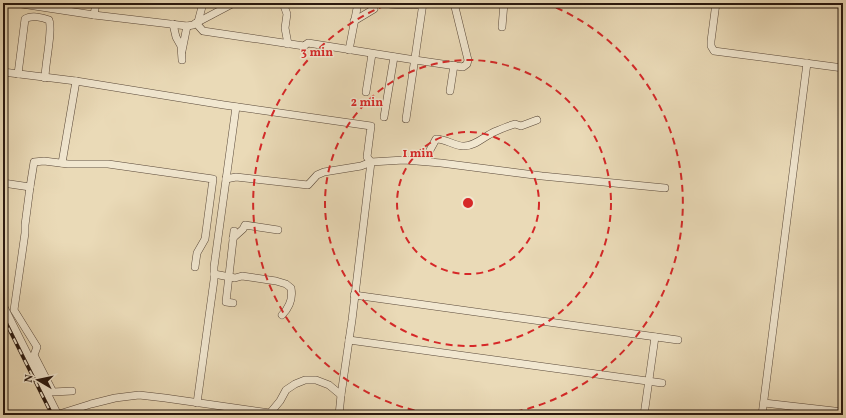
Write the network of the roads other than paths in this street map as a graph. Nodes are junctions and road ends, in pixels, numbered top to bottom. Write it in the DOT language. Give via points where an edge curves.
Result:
graph roads {
  1 [pos="15,3"];
  2 [pos="96,3"];
  3 [pos="203,3"];
  4 [pos="234,3"];
  5 [pos="283,3"];
  6 [pos="358,3"];
  7 [pos="454,3"];
  8 [pos="504,3"];
  9 [pos="716,3"];
  10 [pos="390,4"];
  11 [pos="423,4"];
  12 [pos="374,9"];
  13 [pos="94,15"];
  14 [pos="208,17"];
  15 [pos="354,21"];
  16 [pos="197,23"];
  17 [pos="173,24"];
  18 [pos="187,26"];
  19 [pos="502,27"];
  20 [pos="211,32"];
  21 [pos="288,44"];
  22 [pos="349,50"];
  23 [pos="372,54"];
  24 [pos="394,57"];
  25 [pos="414,60"];
  26 [pos="807,63"];
  27 [pos="454,65"];
  28 [pos="843,68"];
  29 [pos="3,72"];
  30 [pos="18,74"];
  31 [pos="45,78"];
  32 [pos="76,81"];
  33 [pos="450,91"];
  34 [pos="366,92"];
  35 [pos="236,107"];
  36 [pos="384,116"];
  37 [pos="406,119"];
  38 [pos="537,120"];
  39 [pos="427,161"];
  40 [pos="371,162"];
  41 [pos="62,163"];
  42 [pos="226,179"];
  43 [pos="3,183"];
  44 [pos="30,187"];
  45 [pos="665,188"];
  46 [pos="234,230"];
  47 [pos="278,230"];
  48 [pos="233,238"];
  49 [pos="195,267"];
  50 [pos="214,274"];
  51 [pos="228,276"];
  52 [pos="354,295"];
  53 [pos="233,304"];
  54 [pos="3,305"];
  55 [pos="282,315"];
  56 [pos="655,337"];
  57 [pos="349,340"];
  58 [pos="678,340"];
  59 [pos="649,382"];
  60 [pos="662,384"];
  61 [pos="72,391"];
  62 [pos="341,395"];
  63 [pos="197,403"];
  64 [pos="764,403"];
  65 [pos="843,412"];
  66 [pos="57,414"];
  67 [pos="274,414"];
  68 [pos="338,415"];
  69 [pos="644,415"];
  70 [pos="762,415"];
  1 -- 13 [label="street"];
  2 -- 13 [label="street"];
  3 -- 16 [label="street"];
  4 -- 14 [label="street"];
  5 -- 21 [label="street" via="287,14 285,28"];
  6 -- 15 [label="street"];
  7 -- 27 [label="street" via="468,60 463,66"];
  8 -- 19 [label="street"];
  9 -- 26 [label="street" via="710,46 714,51"];
  10 -- 11 [label="street"];
  11 -- 25 [label="street"];
  12 -- 15 [label="street"];
  13 -- 17 [label="street"];
  14 -- 16 [label="street"];
  14 -- 20 [label="street"];
  15 -- 22 [label="street"];
  16 -- 18 [label="street"];
  16 -- 20 [label="street" via="203,31"];
  17 -- 18 [label="street"];
  17 -- 18 [label="street" via="181,46 182,58"];
  20 -- 21 [label="street"];
  21 -- 22 [label="street" via="304,46 308,43"];
  22 -- 23 [label="street"];
  23 -- 24 [label="street"];
  23 -- 34 [label="street"];
  24 -- 25 [label="street"];
  24 -- 36 [label="street"];
  25 -- 27 [label="street"];
  25 -- 37 [label="street"];
  26 -- 28 [label="street"];
  26 -- 64 [label="street"];
  27 -- 33 [label="street"];
  29 -- 30 [label="street"];
  30 -- 31 [label="street"];
  30 -- 31 [label="street" via="25,19 46,19 49,20 50,27"];
  31 -- 32 [label="street"];
  32 -- 35 [label="street"];
  32 -- 41 [label="street"];
  35 -- 40 [label="street" via="371,126 367,158"];
  35 -- 42 [label="street"];
  38 -- 39 [label="street" via="521,126 515,124 471,146 436,139"];
  39 -- 40 [label="street"];
  39 -- 45 [label="street"];
  40 -- 42 [label="street" via="324,172 317,175 308,185 236,177"];
  40 -- 52 [label="street"];
  41 -- 44 [label="street" via="34,162"];
  41 -- 49 [label="street" via="108,164 213,179 205,239"];
  42 -- 50 [label="street"];
  43 -- 44 [label="street"];
  44 -- 61 [label="street" via="14,310 36,346 34,355 53,392"];
  46 -- 48 [label="street"];
  47 -- 48 [label="street" via="244,224 243,229"];
  48 -- 51 [label="street"];
  50 -- 51 [label="street"];
  50 -- 63 [label="street"];
  51 -- 53 [label="street" via="226,302"];
  51 -- 55 [label="street" via="286,284 291,288 292,300"];
  52 -- 56 [label="street"];
  52 -- 57 [label="street"];
  54 -- 66 [label="street"];
  56 -- 58 [label="street"];
  56 -- 59 [label="street"];
  57 -- 59 [label="street"];
  57 -- 62 [label="street"];
  59 -- 60 [label="street"];
  59 -- 69 [label="street"];
  62 -- 67 [label="street" via="329,385 316,380 305,380 286,390"];
  62 -- 68 [label="street"];
  63 -- 66 [label="street" via="139,395 109,399"];
  63 -- 67 [label="street"];
  64 -- 65 [label="street"];
  64 -- 70 [label="street"];
}
